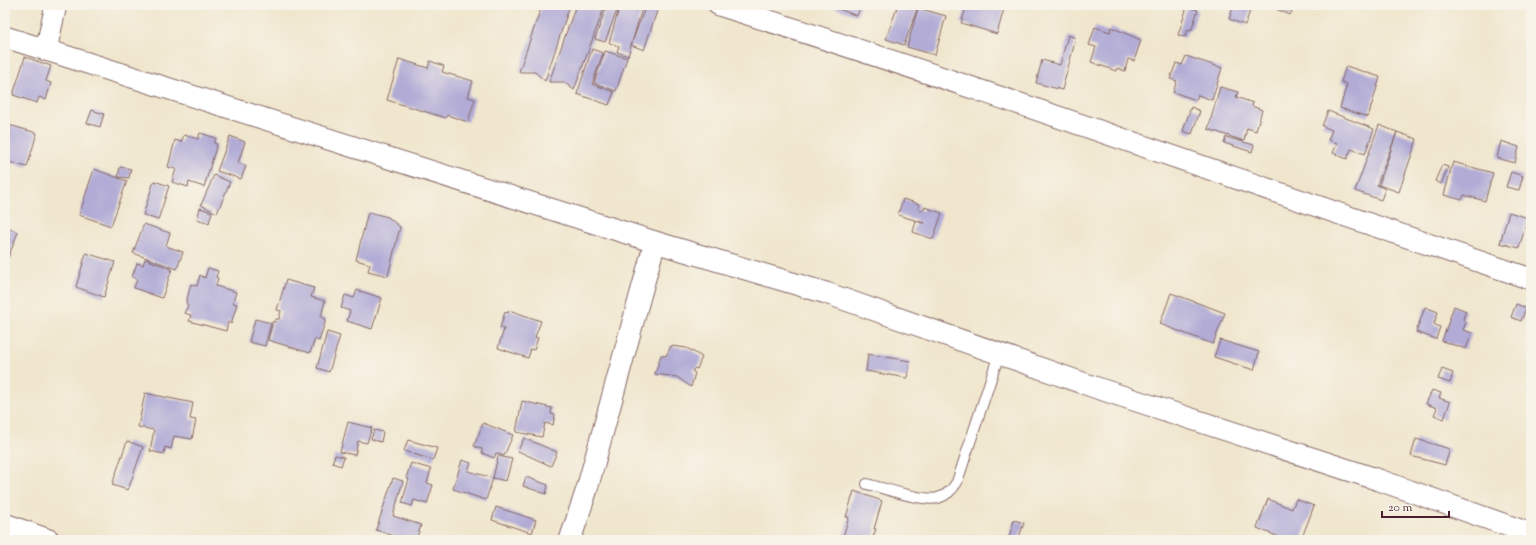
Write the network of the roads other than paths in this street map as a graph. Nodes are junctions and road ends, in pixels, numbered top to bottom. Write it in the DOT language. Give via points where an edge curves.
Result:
graph roads {
  1 [pos="56,5"];
  2 [pos="720,5"];
  3 [pos="5,37"];
  4 [pos="46,50"];
  5 [pos="654,242"];
  6 [pos="1531,279"];
  7 [pos="999,354"];
  8 [pos="867,484"];
  9 [pos="5,524"];
  10 [pos="1531,534"];
  11 [pos="49,540"];
  12 [pos="570,540"];
  1 -- 4 [label="street"];
  2 -- 6 [label="street" via="878,55"];
  3 -- 4 [label="street"];
  4 -- 5 [label="street"];
  5 -- 7 [label="street" via="826,293"];
  5 -- 12 [label="street" via="587,489"];
  7 -- 8 [label="lane" via="953,489 933,499"];
  7 -- 10 [label="street" via="1379,480"];
  9 -- 11 [label="street"];
}
